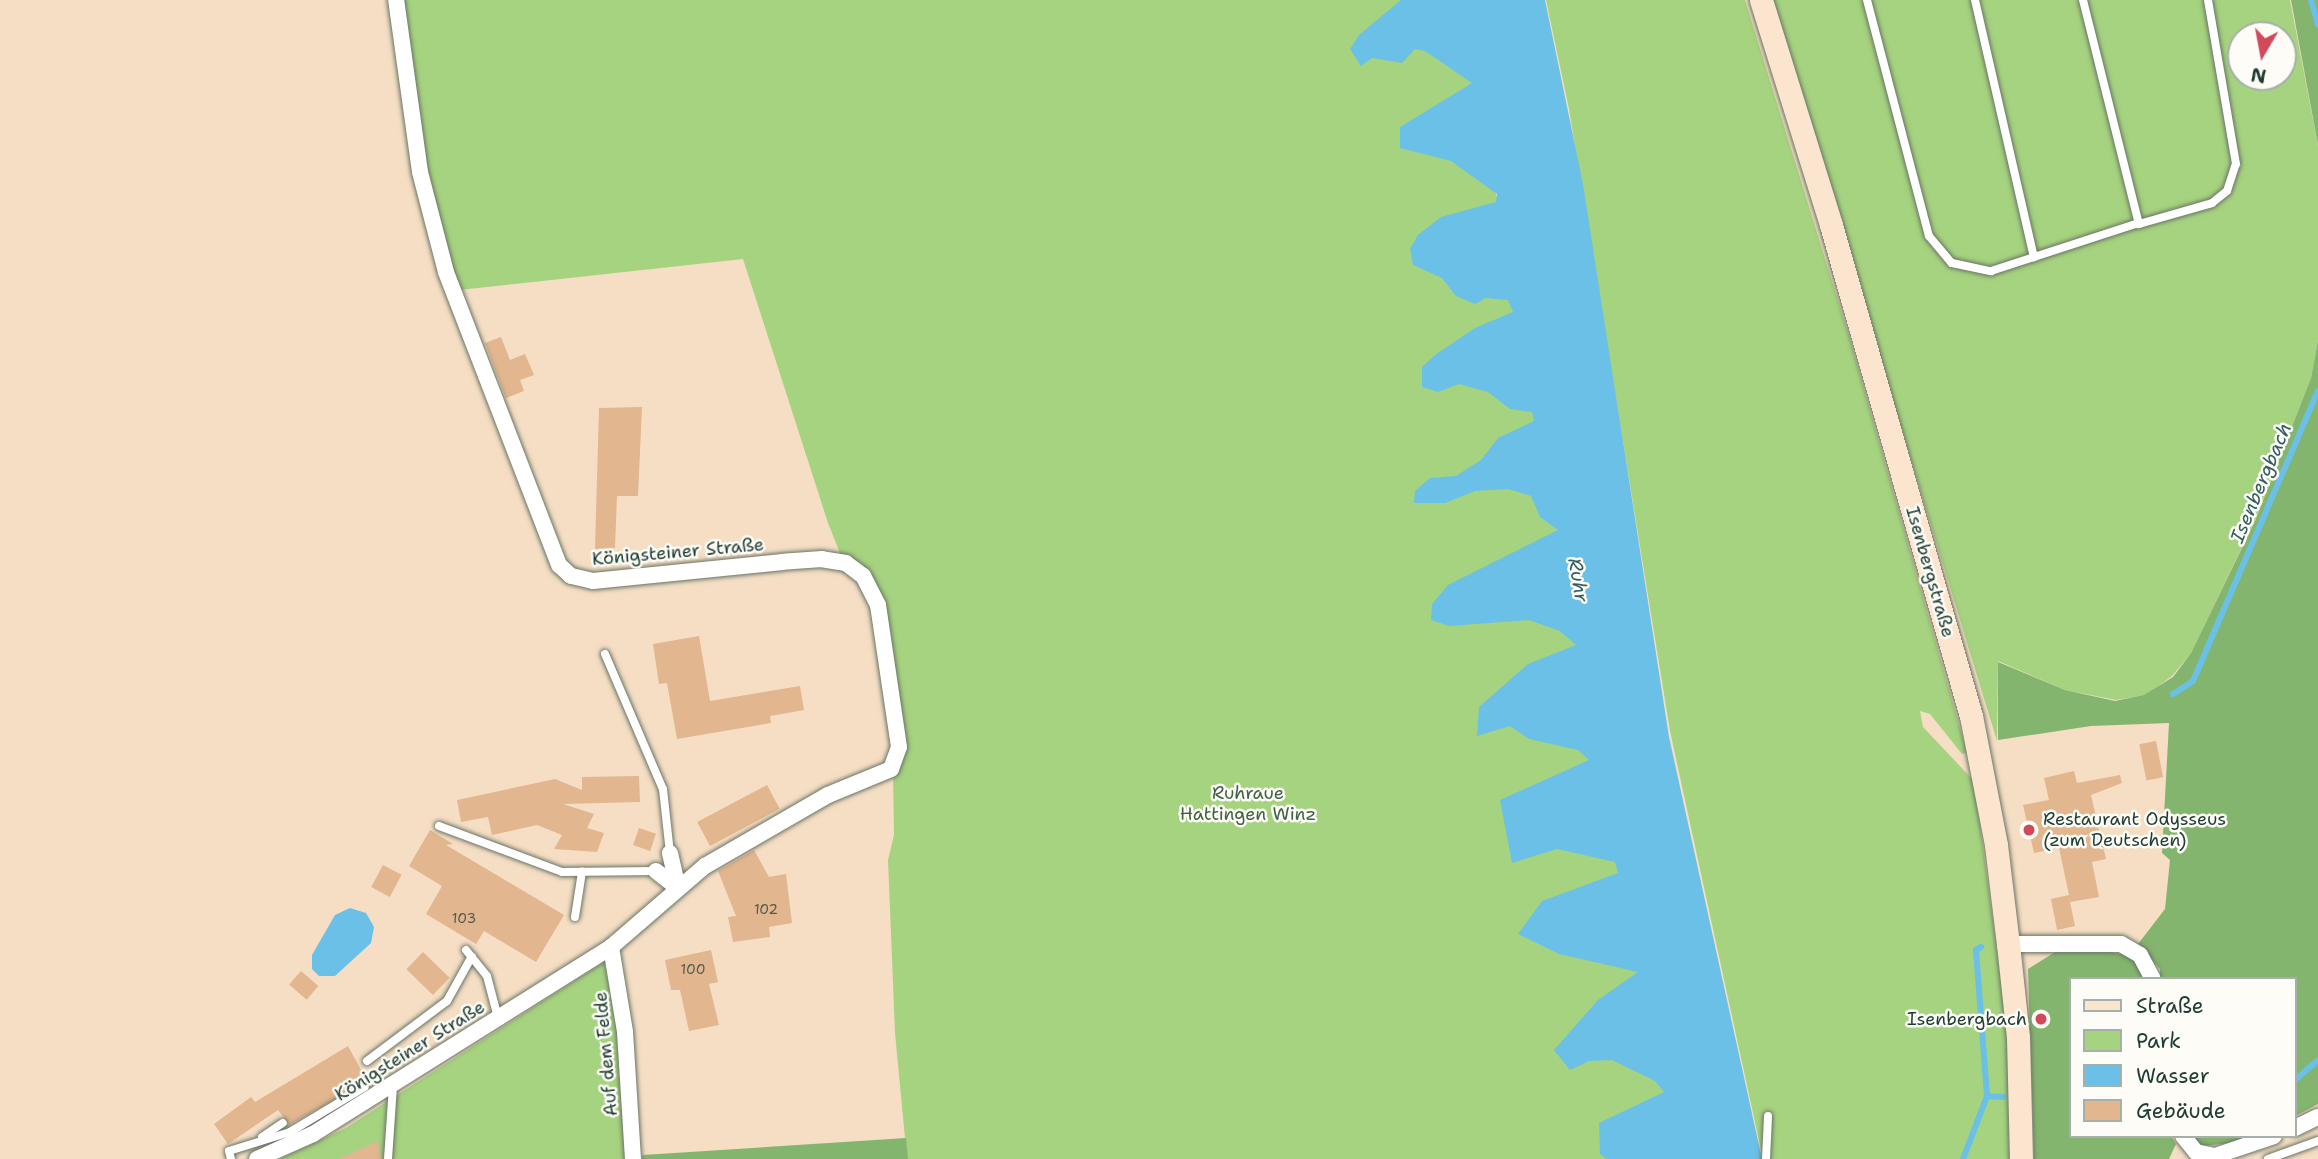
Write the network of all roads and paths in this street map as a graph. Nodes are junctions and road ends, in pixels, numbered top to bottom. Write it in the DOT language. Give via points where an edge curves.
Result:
graph roads {
  1 [pos="396,0"];
  2 [pos="1760,0"];
  3 [pos="1867,0"];
  4 [pos="1975,0"];
  5 [pos="2083,0"];
  6 [pos="2208,0"];
  7 [pos="2139,223"];
  8 [pos="2034,257"];
  9 [pos="605,654"];
  10 [pos="439,826"];
  11 [pos="670,852"];
  12 [pos="656,871"];
  13 [pos="582,872"];
  14 [pos="678,888"];
  15 [pos="575,917"];
  16 [pos="2008,944"];
  17 [pos="611,947"];
  18 [pos="2152,977"];
  19 [pos="498,1018"];
  20 [pos="366,1061"];
  21 [pos="393,1084"];
  22 [pos="365,1087"];
  23 [pos="1768,1116"];
  24 [pos="2318,1117"];
  25 [pos="283,1124"];
  26 [pos="2297,1127"];
  27 [pos="2184,1138"];
  28 [pos="2268,1138"];
  29 [pos="2317,1144"];
  30 [pos="255,1151"];
  31 [pos="2197,1156"];
  32 [pos="231,1159"];
  33 [pos="388,1159"];
  34 [pos="633,1159"];
  35 [pos="1766,1159"];
  36 [pos="2021,1159"];
  37 [pos="2268,1159"];
  1 -- 14 [label="street, Königsteiner Straße" via="421,172 446,272 559,565 571,576 604,581 679,569 822,559 855,569 874,594 899,731 891,769 828,794 705,866"];
  2 -- 16 [label="main road, Isenbergstraße" via="1831,225 1971,716 1996,845"];
  3 -- 8 [label="lane" via="1929,236 1952,263 1991,271"];
  4 -- 8 [label="lane"];
  5 -- 7 [label="lane"];
  6 -- 7 [label="lane" via="2236,164 2227,191 2212,203"];
  7 -- 8 [label="lane"];
  9 -- 11 [label="lane" via="663,789"];
  10 -- 13 [label="lane" via="562,872"];
  11 -- 14 [label="street"];
  12 -- 13 [label="lane"];
  12 -- 14 [label="street"];
  13 -- 15 [label="lane"];
  14 -- 17 [label="street, Königsteiner Straße"];
  16 -- 18 [label="street" via="2122,944 2140,955"];
  16 -- 36 [label="main road, Isenbergstraße" via="2021,1086"];
  17 -- 19 [label="street, Königsteiner Straße"];
  17 -- 34 [label="street, Auf dem Felde" via="625,1032"];
  19 -- 20 [label="lane" via="487,976 469,953 447,1001"];
  19 -- 21 [label="street, Königsteiner Straße"];
  21 -- 30 [label="street, Königsteiner Straße" via="313,1134"];
  21 -- 33 [label="lane"];
  22 -- 30 [label="lane"];
  23 -- 35 [label="lane"];
  24 -- 26 [label="street"];
  25 -- 30 [label="lane"];
  27 -- 31 [label="street"];
  28 -- 31 [label="street" via="2224,1154"];
  29 -- 37 [label="lane"];
  30 -- 32 [label="lane" via="229,1151"];
}
